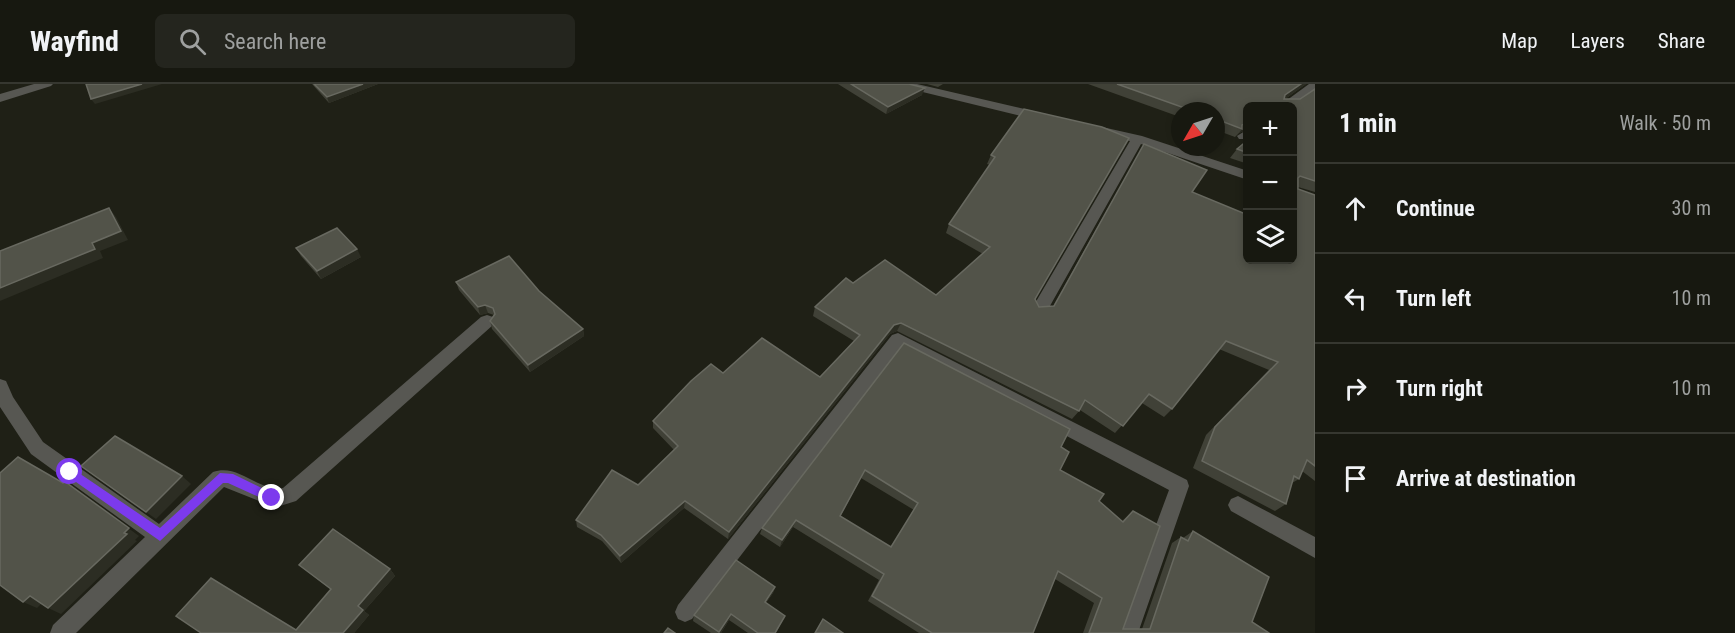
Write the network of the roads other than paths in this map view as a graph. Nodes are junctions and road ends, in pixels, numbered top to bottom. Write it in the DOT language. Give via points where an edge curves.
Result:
graph roads {
  1 [pos="47,84"];
  2 [pos="902,84"];
  3 [pos="1315,85"];
  4 [pos="0,98"];
  5 [pos="1291,102"];
  6 [pos="1059,121"];
  7 [pos="1093,129"];
  8 [pos="1138,139"];
  9 [pos="1243,174"];
  10 [pos="1040,309"];
  11 [pos="487,321"];
  12 [pos="0,386"];
  13 [pos="1238,505"];
  14 [pos="160,536"];
  15 [pos="1315,548"];
  16 [pos="685,612"];
  17 [pos="61,633"];
  18 [pos="1127,633"];
  1 -- 4 [label="street"];
  2 -- 6 [label="street"];
  3 -- 5 [label="street"];
  7 -- 8 [label="street"];
  8 -- 9 [label="street"];
  8 -- 10 [label="street"];
  11 -- 14 [label="street" via="289,495 280,500 229,478 220,478"];
  12 -- 14 [label="street" via="37,448"];
  13 -- 15 [label="street"];
  14 -- 17 [label="street"];
  16 -- 18 [label="street" via="898,339 1180,486"];
}
